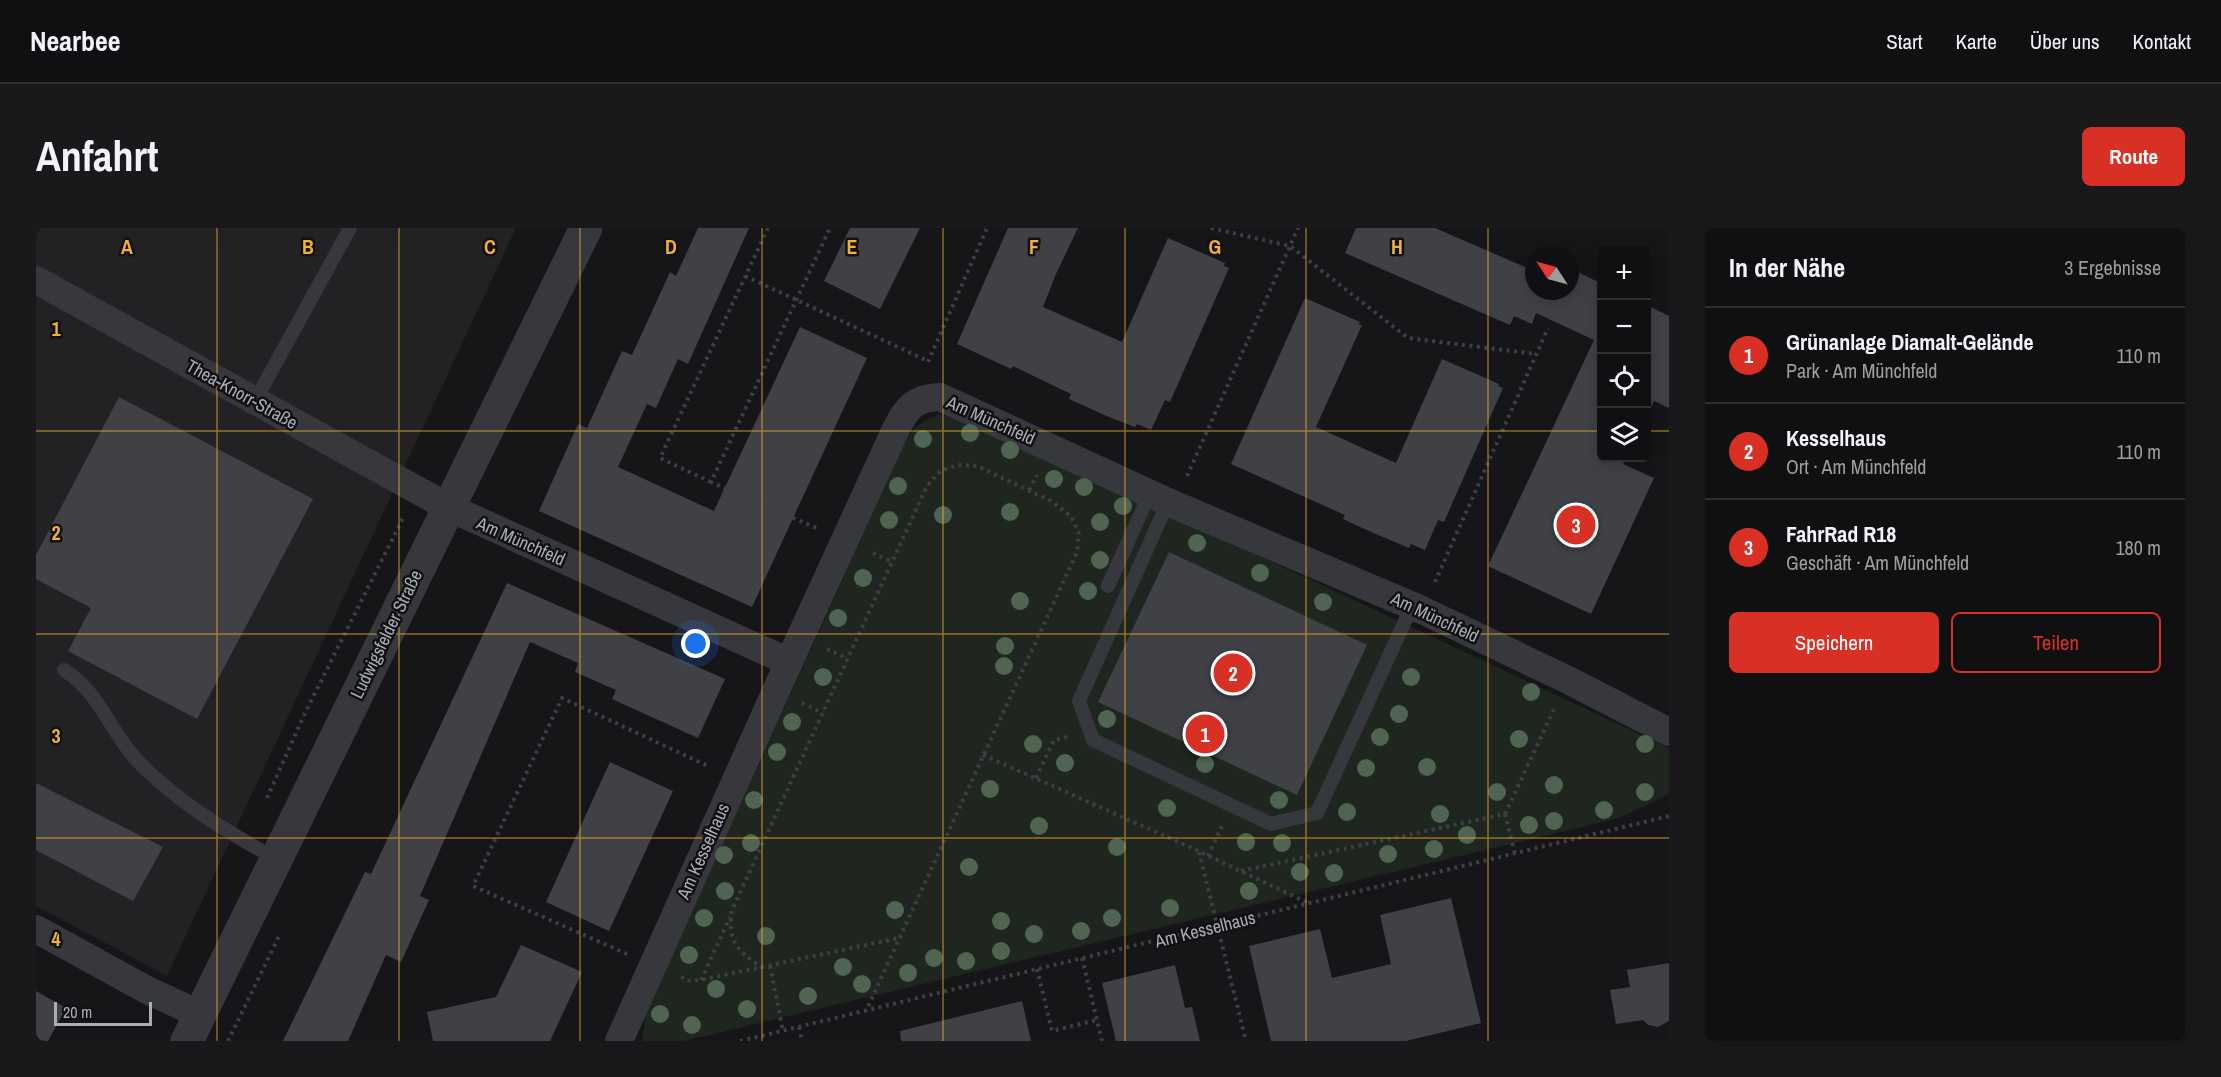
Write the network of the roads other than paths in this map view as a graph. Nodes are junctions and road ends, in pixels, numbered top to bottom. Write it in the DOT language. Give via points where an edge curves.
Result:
graph roads {
  1 [pos="350,228"];
  2 [pos="586,228"];
  3 [pos="36,280"];
  4 [pos="255,401"];
  5 [pos="1164,500"];
  6 [pos="448,507"];
  7 [pos="1108,586"];
  8 [pos="1417,608"];
  9 [pos="789,662"];
  10 [pos="64,670"];
  11 [pos="1669,732"];
  12 [pos="276,859"];
  13 [pos="36,929"];
  14 [pos="194,1028"];
  15 [pos="619,1041"];
  1 -- 4 [label="lane"];
  2 -- 6 [label="street, Ludwigsfelder Straße"];
  3 -- 4 [label="street, Thea-Knorr-Straße"];
  4 -- 6 [label="street, Thea-Knorr-Straße"];
  5 -- 7 [label="lane"];
  5 -- 8 [label="street, Am Münchfeld"];
  5 -- 8 [label="lane" via="1079,701 1093,740 1271,824 1317,813"];
  5 -- 9 [label="street, Am Münchfeld" via="953,401 940,397 918,401 906,409"];
  6 -- 9 [label="street, Am Münchfeld"];
  6 -- 12 [label="street, Ludwigsfelder Straße"];
  8 -- 11 [label="street, Am Münchfeld"];
  9 -- 15 [label="street, Am Kesselhaus"];
  10 -- 12 [label="lane" via="79,679 98,701 135,758 177,796 213,823"];
  12 -- 14 [label="street, Ludwigsfelder Straße"];
  13 -- 14 [label="street" via="147,990"];
}
